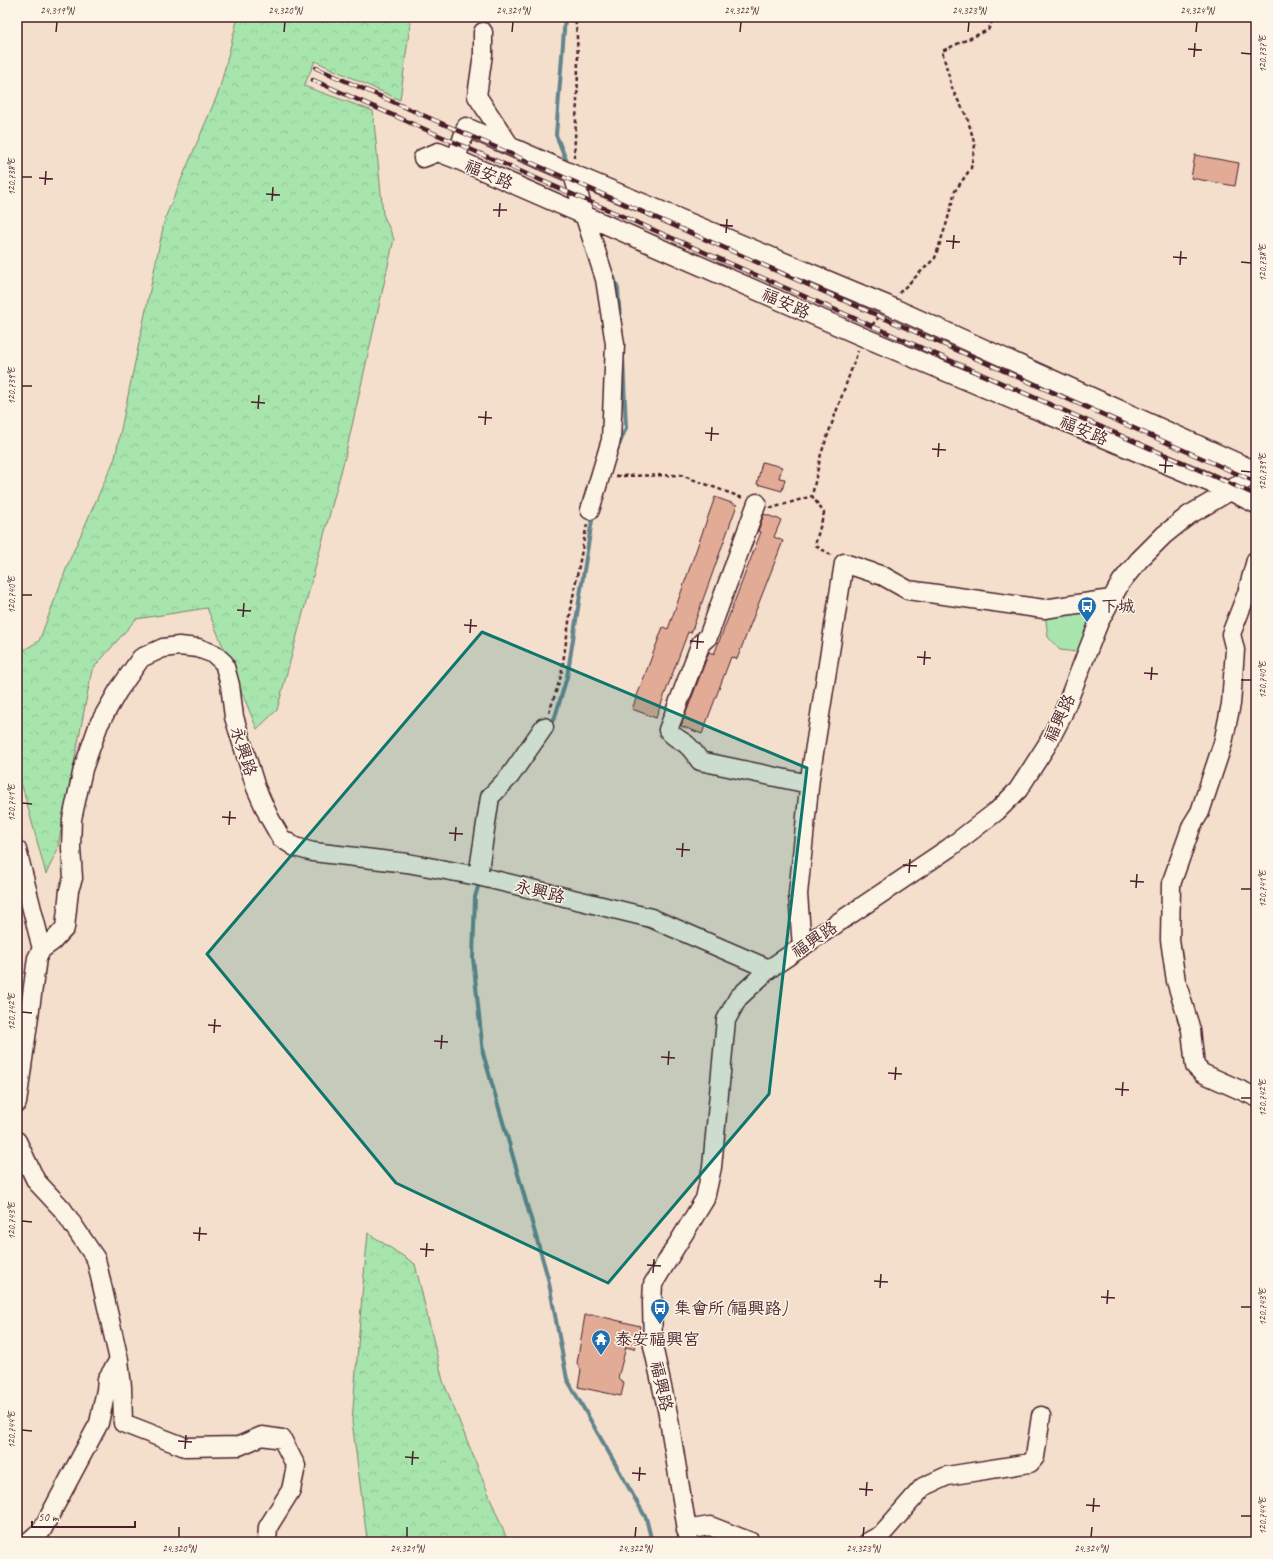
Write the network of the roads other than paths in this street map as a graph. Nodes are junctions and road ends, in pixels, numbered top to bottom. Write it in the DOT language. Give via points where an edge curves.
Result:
graph roads {
  1 [pos="483,32"];
  2 [pos="510,146"];
  3 [pos="423,158"];
  4 [pos="456,159"];
  5 [pos="574,174"];
  6 [pos="584,214"];
  7 [pos="1256,471"];
  8 [pos="1230,491"];
  9 [pos="757,503"];
  10 [pos="1256,504"];
  11 [pos="590,510"];
  12 [pos="1256,560"];
  13 [pos="1111,599"];
  14 [pos="544,726"];
  15 [pos="810,784"];
  16 [pos="17,850"];
  17 [pos="478,876"];
  18 [pos="802,947"];
  19 [pos="42,949"];
  20 [pos="769,969"];
  21 [pos="1256,1097"];
  22 [pos="17,1103"];
  23 [pos="17,1140"];
  24 [pos="119,1360"];
  25 [pos="1041,1416"];
  26 [pos="688,1536"];
  27 [pos="32,1540"];
  28 [pos="267,1542"];
  29 [pos="751,1542"];
  30 [pos="868,1542"];
  1 -- 2 [label="street" via="483,54 476,96"];
  2 -- 4 [label="street, 福安路" via="466,127"];
  2 -- 5 [label="street, 福安路"];
  3 -- 4 [label="street" via="438,152"];
  4 -- 6 [label="street, 福安路"];
  5 -- 6 [label="street"];
  5 -- 7 [label="street, 福安路" via="887,305"];
  6 -- 8 [label="street, 福安路" via="863,337"];
  6 -- 11 [label="street" via="605,279 615,344 611,440"];
  7 -- 8 [label="street, 福興路"];
  8 -- 10 [label="street, 福安路"];
  8 -- 13 [label="street, 福興路" via="1189,515 1164,535 1139,560"];
  9 -- 15 [label="street" via="708,638 701,643 668,730 693,751 700,762"];
  12 -- 21 [label="street" via="1231,634 1235,650 1232,704 1223,744 1172,884 1170,940 1176,980 1191,1030 1196,1066 1202,1073"];
  13 -- 15 [label="street" via="1044,609 908,590 883,576 844,563"];
  13 -- 18 [label="street, 福興路" via="1099,622 1062,716 1018,790 997,811 949,848"];
  14 -- 17 [label="street" via="510,776 490,797"];
  15 -- 18 [label="street" via="798,894"];
  16 -- 19 [label="street"];
  17 -- 19 [label="street, 永興路" via="407,863 313,852 295,847 281,838 256,788 245,756 234,717 224,663 214,654 198,648 163,648 141,658 118,691 100,724 83,769 72,819 73,878 69,890 65,928"];
  17 -- 20 [label="street, 永興路" via="650,918"];
  18 -- 20 [label="street, 福興路"];
  19 -- 22 [label="street" via="37,958"];
  20 -- 26 [label="street, 福興路" via="738,998 726,1020 712,1168 705,1198 653,1284 653,1346 668,1414"];
  23 -- 24 [label="street" via="36,1181 63,1210 96,1259"];
  24 -- 27 [label="street" via="107,1379 99,1424 42,1530"];
  24 -- 28 [label="street" via="123,1423 185,1447 239,1446 262,1436 282,1439 296,1466 292,1490 268,1527"];
  25 -- 30 [label="street" via="1035,1457 1030,1463 947,1476 923,1487 881,1535"];
  26 -- 29 [label="street" via="710,1526"];
}
